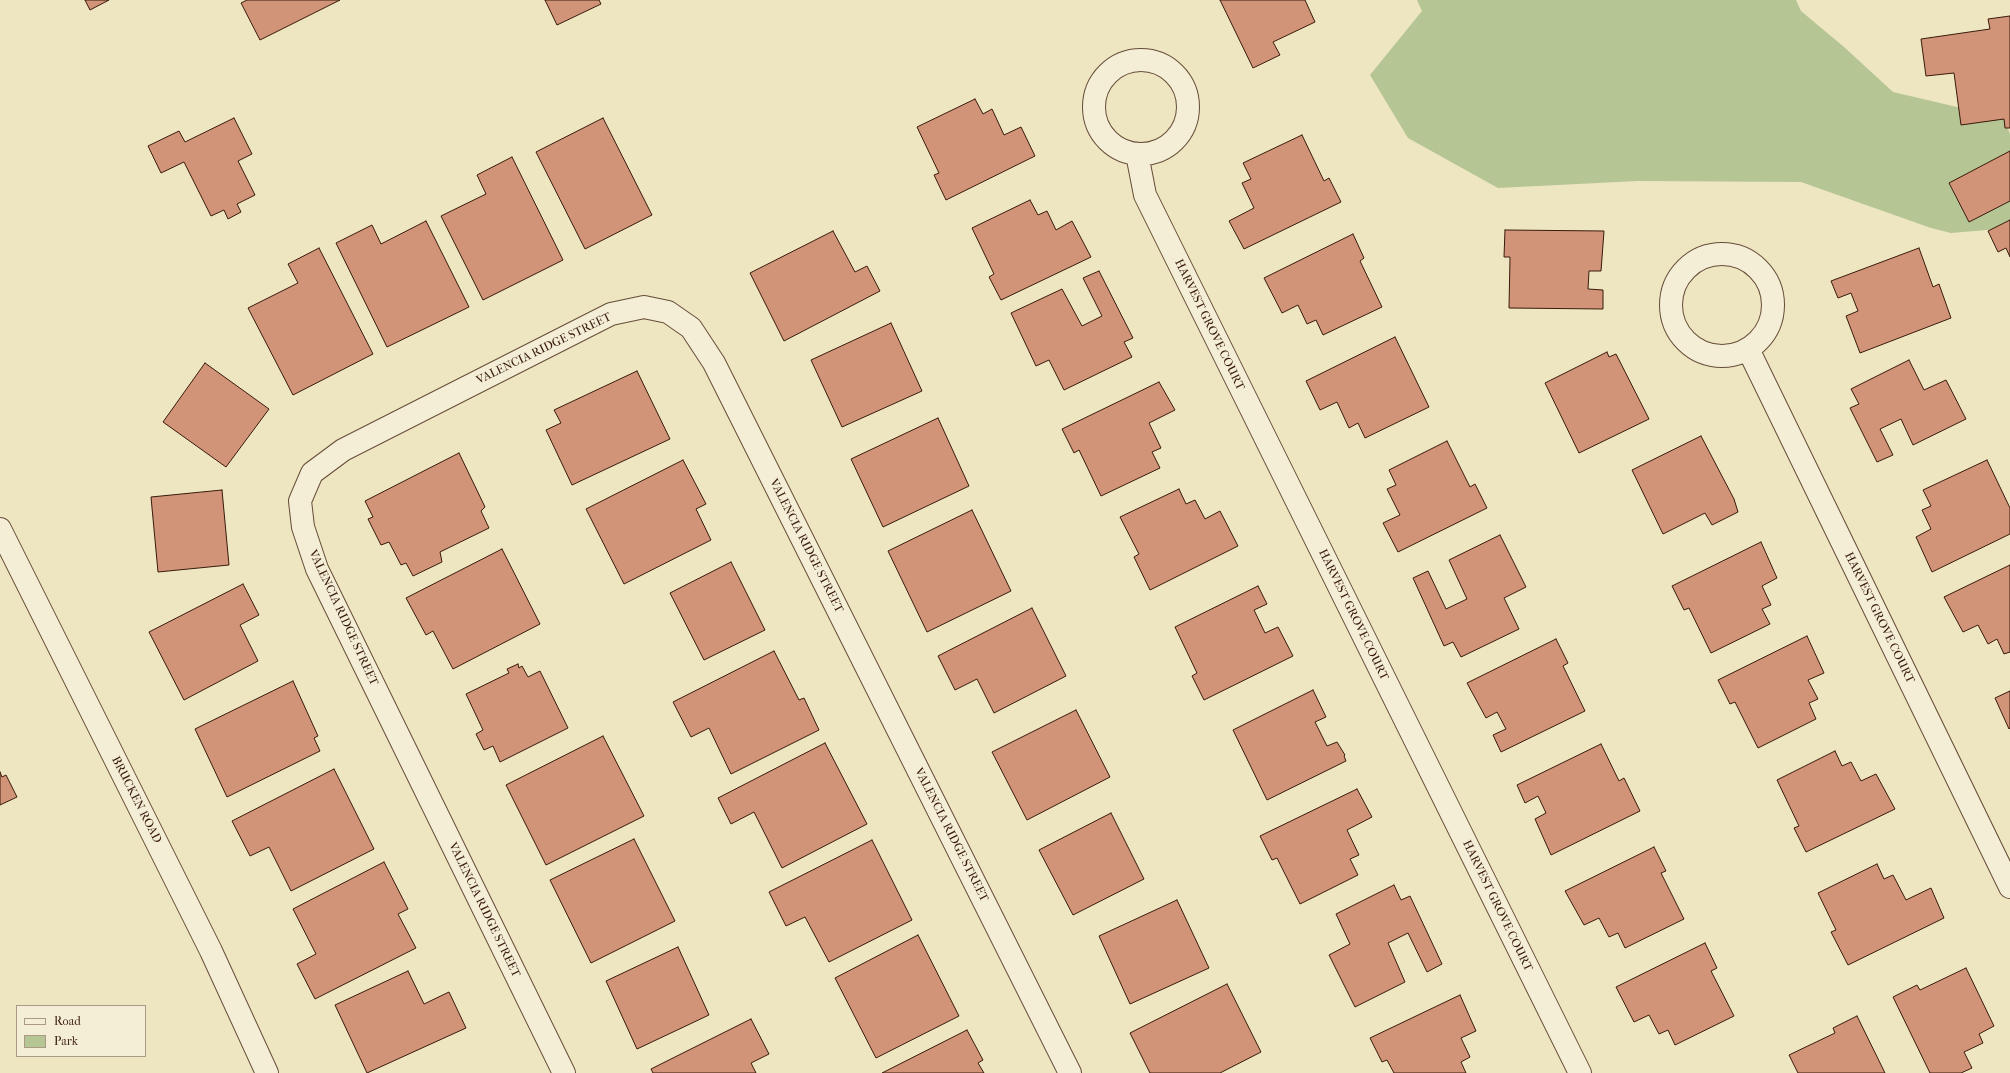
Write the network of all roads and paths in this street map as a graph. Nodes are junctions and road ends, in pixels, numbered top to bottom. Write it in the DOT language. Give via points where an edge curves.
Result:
graph roads {
  1 [pos="1137,154"];
  2 [pos="1748,350"];
  3 [pos="0,529"];
  4 [pos="2010,887"];
  5 [pos="267,1073"];
  6 [pos="564,1073"];
  7 [pos="1070,1073"];
  8 [pos="1580,1073"];
  1 -- 1 [label="street" via="1152,153 1166,147 1178,137 1185,124 1188,109 1187,94 1180,80 1169,69 1155,62 1140,60 1125,63 1112,71 1101,83 1095,98 1094,113 1099,128 1109,141 1122,150"];
  1 -- 8 [label="street, HARVEST GROVE COURT" via="1145,195"];
  2 -- 2 [label="street" via="1761,338 1770,323 1774,306 1771,288 1762,273 1749,262 1733,255 1715,255 1700,260 1686,270 1677,283 1672,298 1672,314 1677,330 1687,343 1701,352 1717,356"];
  2 -- 4 [label="street, HARVEST GROVE COURT"];
  3 -- 5 [label="street, BRUCKEN ROAD" via="211,950"];
  6 -- 7 [label="street, VALENCIA RIDGE STREET" via="318,569 303,527 300,501 312,473 343,450 611,314 644,307 668,312 691,328 714,363"];
}
